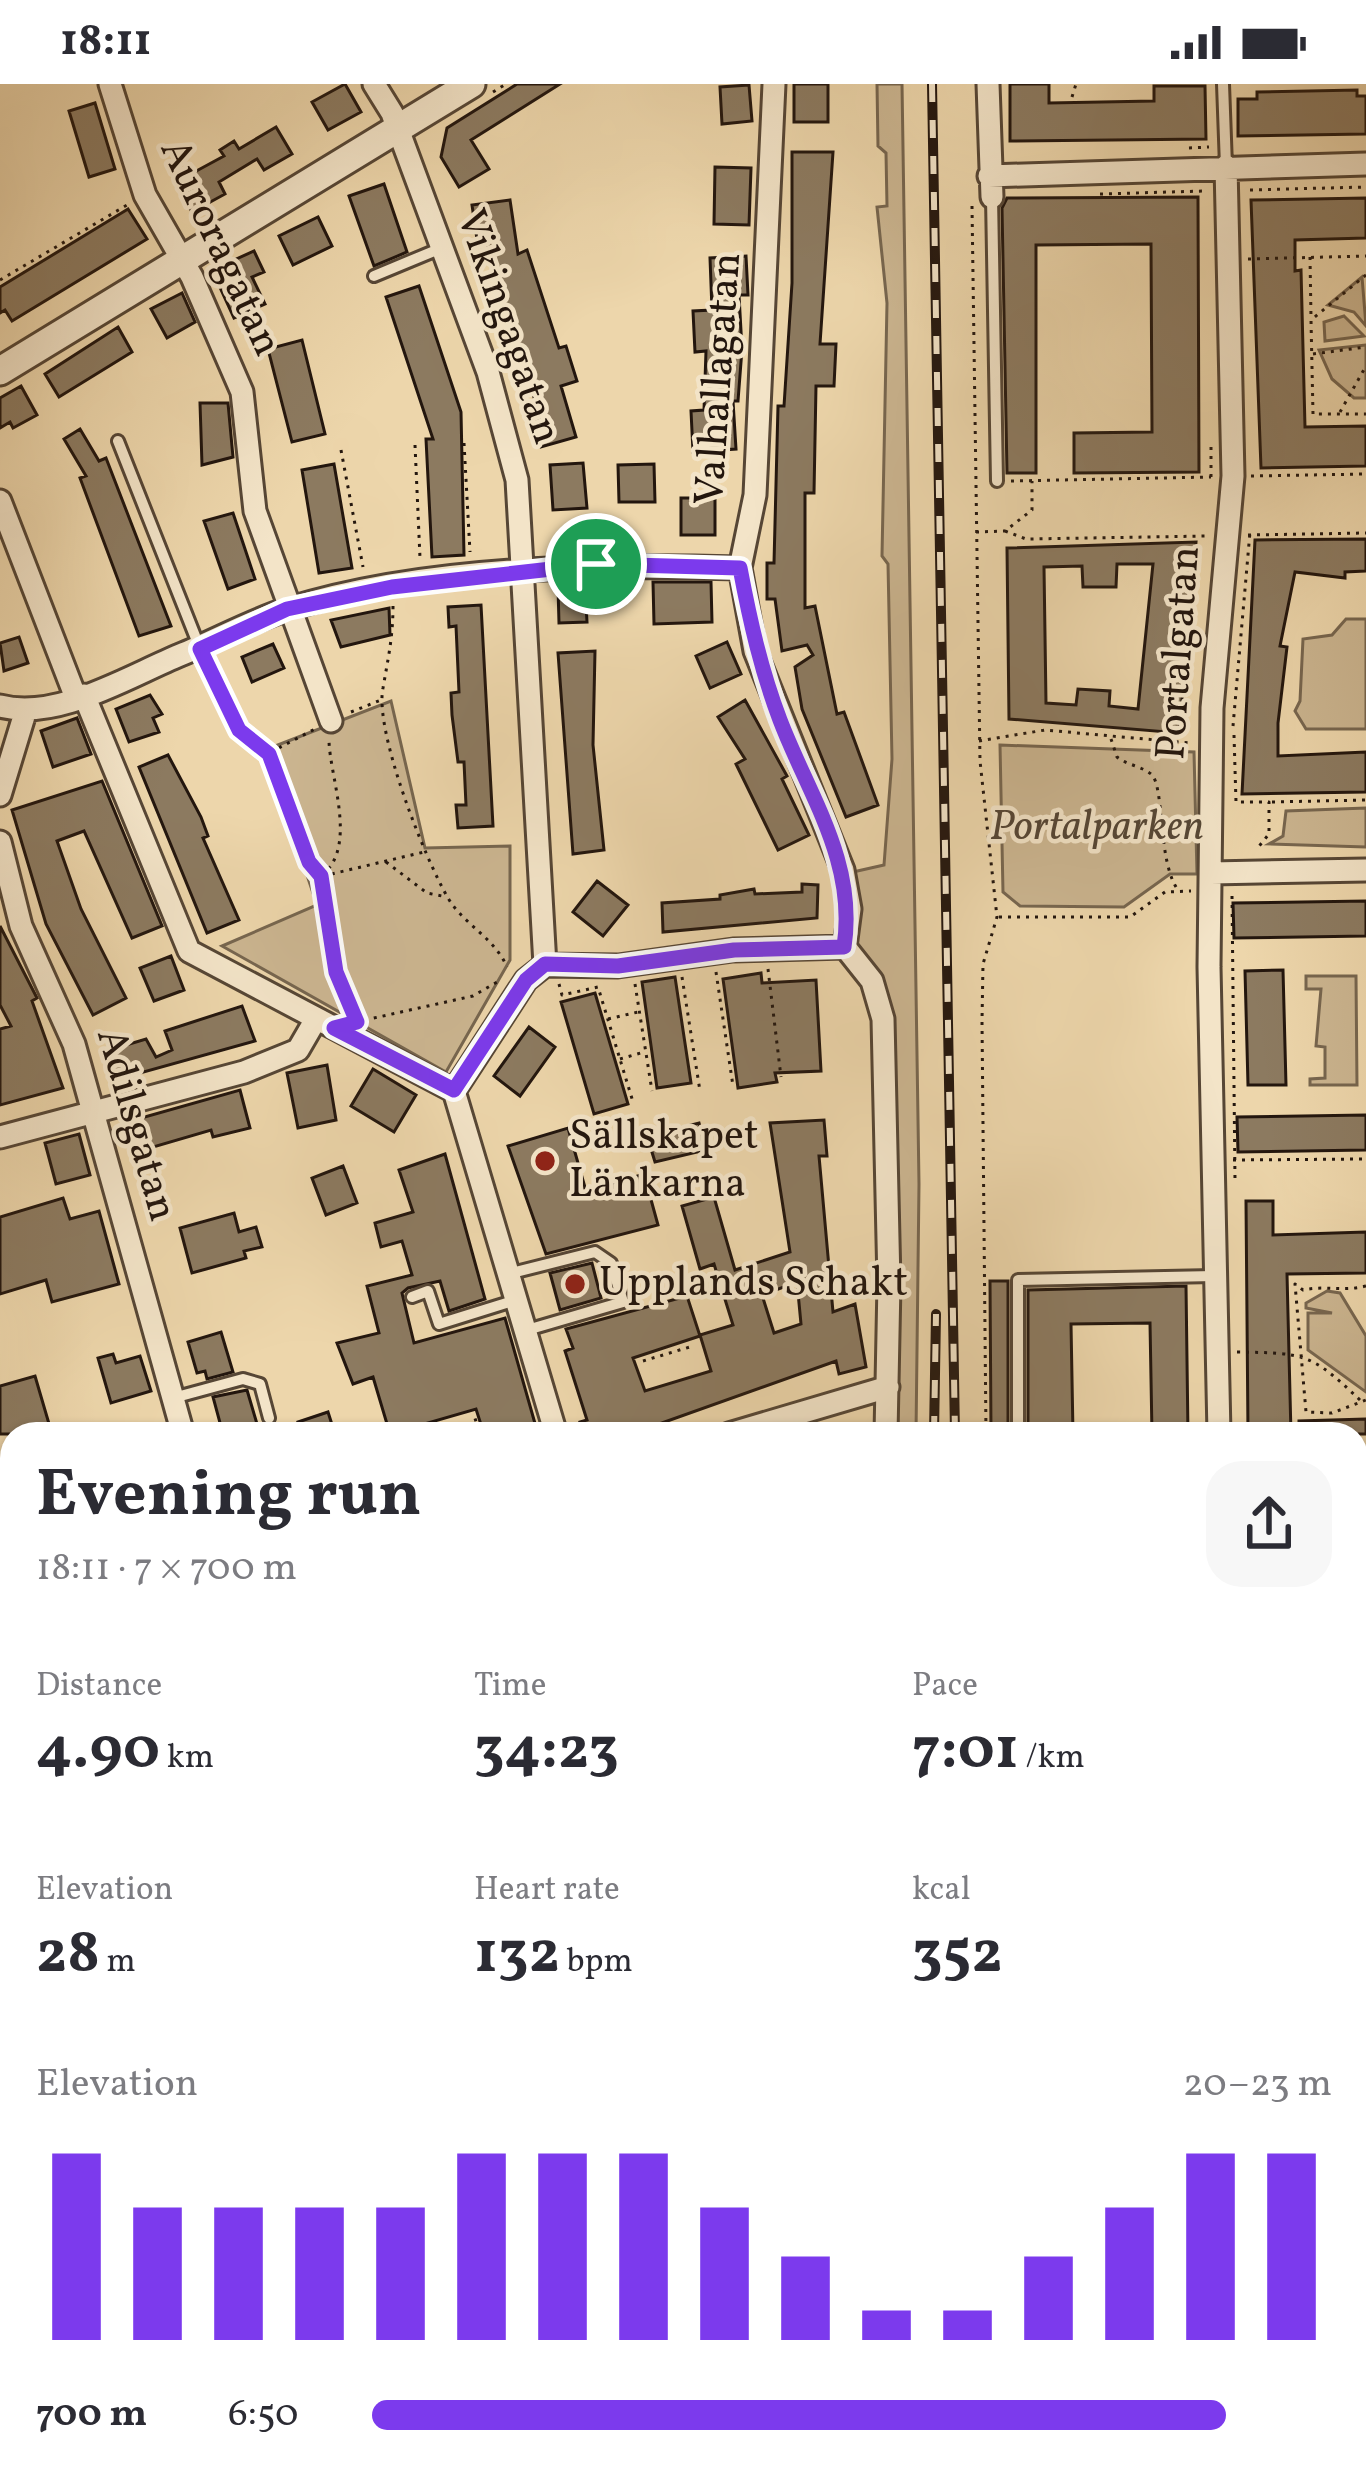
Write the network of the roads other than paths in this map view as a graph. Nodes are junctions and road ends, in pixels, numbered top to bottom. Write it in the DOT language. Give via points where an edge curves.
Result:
graph roads {
  1 [pos="110,84"];
  2 [pos="374,84"];
  3 [pos="471,84"];
  4 [pos="774,84"];
  5 [pos="988,84"];
  6 [pos="1223,84"];
  7 [pos="399,130"];
  8 [pos="1366,164"];
  9 [pos="1226,166"];
  10 [pos="990,187"];
  11 [pos="440,249"];
  12 [pos="182,260"];
  13 [pos="374,276"];
  14 [pos="0,371"];
  15 [pos="118,441"];
  16 [pos="997,481"];
  17 [pos="0,501"];
  18 [pos="740,568"];
  19 [pos="519,572"];
  20 [pos="287,609"];
  21 [pos="200,649"];
  22 [pos="80,696"];
  23 [pos="0,706"];
  24 [pos="26,713"];
  25 [pos="331,721"];
  26 [pos="0,795"];
  27 [pos="0,842"];
  28 [pos="1366,870"];
  29 [pos="1225,882"];
  30 [pos="844,947"];
  31 [pos="550,965"];
  32 [pos="316,1019"];
  33 [pos="454,1090"];
  34 [pos="92,1112"];
  35 [pos="0,1137"];
  36 [pos="508,1274"];
  37 [pos="1216,1276"];
  38 [pos="412,1297"];
  39 [pos="516,1300"];
  40 [pos="526,1330"];
  41 [pos="888,1387"];
  42 [pos="173,1398"];
  43 [pos="269,1418"];
  44 [pos="180,1422"];
  45 [pos="553,1422"];
  46 [pos="770,1422"];
  47 [pos="887,1422"];
  48 [pos="1018,1422"];
  49 [pos="1219,1422"];
  1 -- 12 [label="street, Auroragatan" via="145,195"];
  2 -- 7 [label="street, Vikingagatan"];
  3 -- 7 [label="street"];
  4 -- 18 [label="street, Valhallagatan" via="755,495"];
  5 -- 10 [label="street"];
  6 -- 9 [label="lane"];
  7 -- 11 [label="street, Vikingagatan"];
  7 -- 12 [label="street"];
  8 -- 9 [label="street"];
  9 -- 10 [label="street"];
  9 -- 29 [label="street, Portalgatan" via="1233,476 1212,708"];
  10 -- 16 [label="lane"];
  11 -- 13 [label="lane"];
  11 -- 19 [label="street, Vikingagatan" via="488,372 517,480"];
  12 -- 14 [label="street"];
  12 -- 20 [label="street, Auroragatan" via="242,392 250,485"];
  15 -- 21 [label="lane"];
  17 -- 22 [label="street"];
  18 -- 19 [label="street" via="596,564"];
  18 -- 30 [label="street, Valhallagatan" via="755,651 843,870 850,909"];
  19 -- 20 [label="street"];
  19 -- 31 [label="street, Vikingagatan"];
  20 -- 21 [label="street"];
  20 -- 25 [label="street, Auroragatan"];
  21 -- 22 [label="street"];
  22 -- 24 [label="street"];
  22 -- 32 [label="street" via="189,951"];
  23 -- 24 [label="street"];
  24 -- 26 [label="street"];
  27 -- 34 [label="street, Adilsgatan" via="21,926 74,1044"];
  28 -- 29 [label="street"];
  29 -- 37 [label="street, Portalgatan"];
  30 -- 31 [label="street"];
  30 -- 41 [label="street" via="872,981 883,1019"];
  31 -- 33 [label="street" via="526,980"];
  32 -- 33 [label="street"];
  32 -- 34 [label="street" via="298,1050"];
  33 -- 36 [label="street"];
  34 -- 35 [label="street"];
  34 -- 42 [label="street, Adilsgatan"];
  36 -- 39 [label="street"];
  36 -- 40 [label="lane" via="596,1252 611,1263 622,1301"];
  37 -- 48 [label="lane" via="1018,1280"];
  37 -- 49 [label="street, Portalgatan"];
  38 -- 39 [label="lane" via="428,1292 439,1324"];
  39 -- 40 [label="street"];
  40 -- 45 [label="street"];
  41 -- 46 [label="street"];
  41 -- 47 [label="street"];
  42 -- 43 [label="lane" via="243,1379 260,1384"];
  42 -- 44 [label="street, Adilsgatan"];
}
